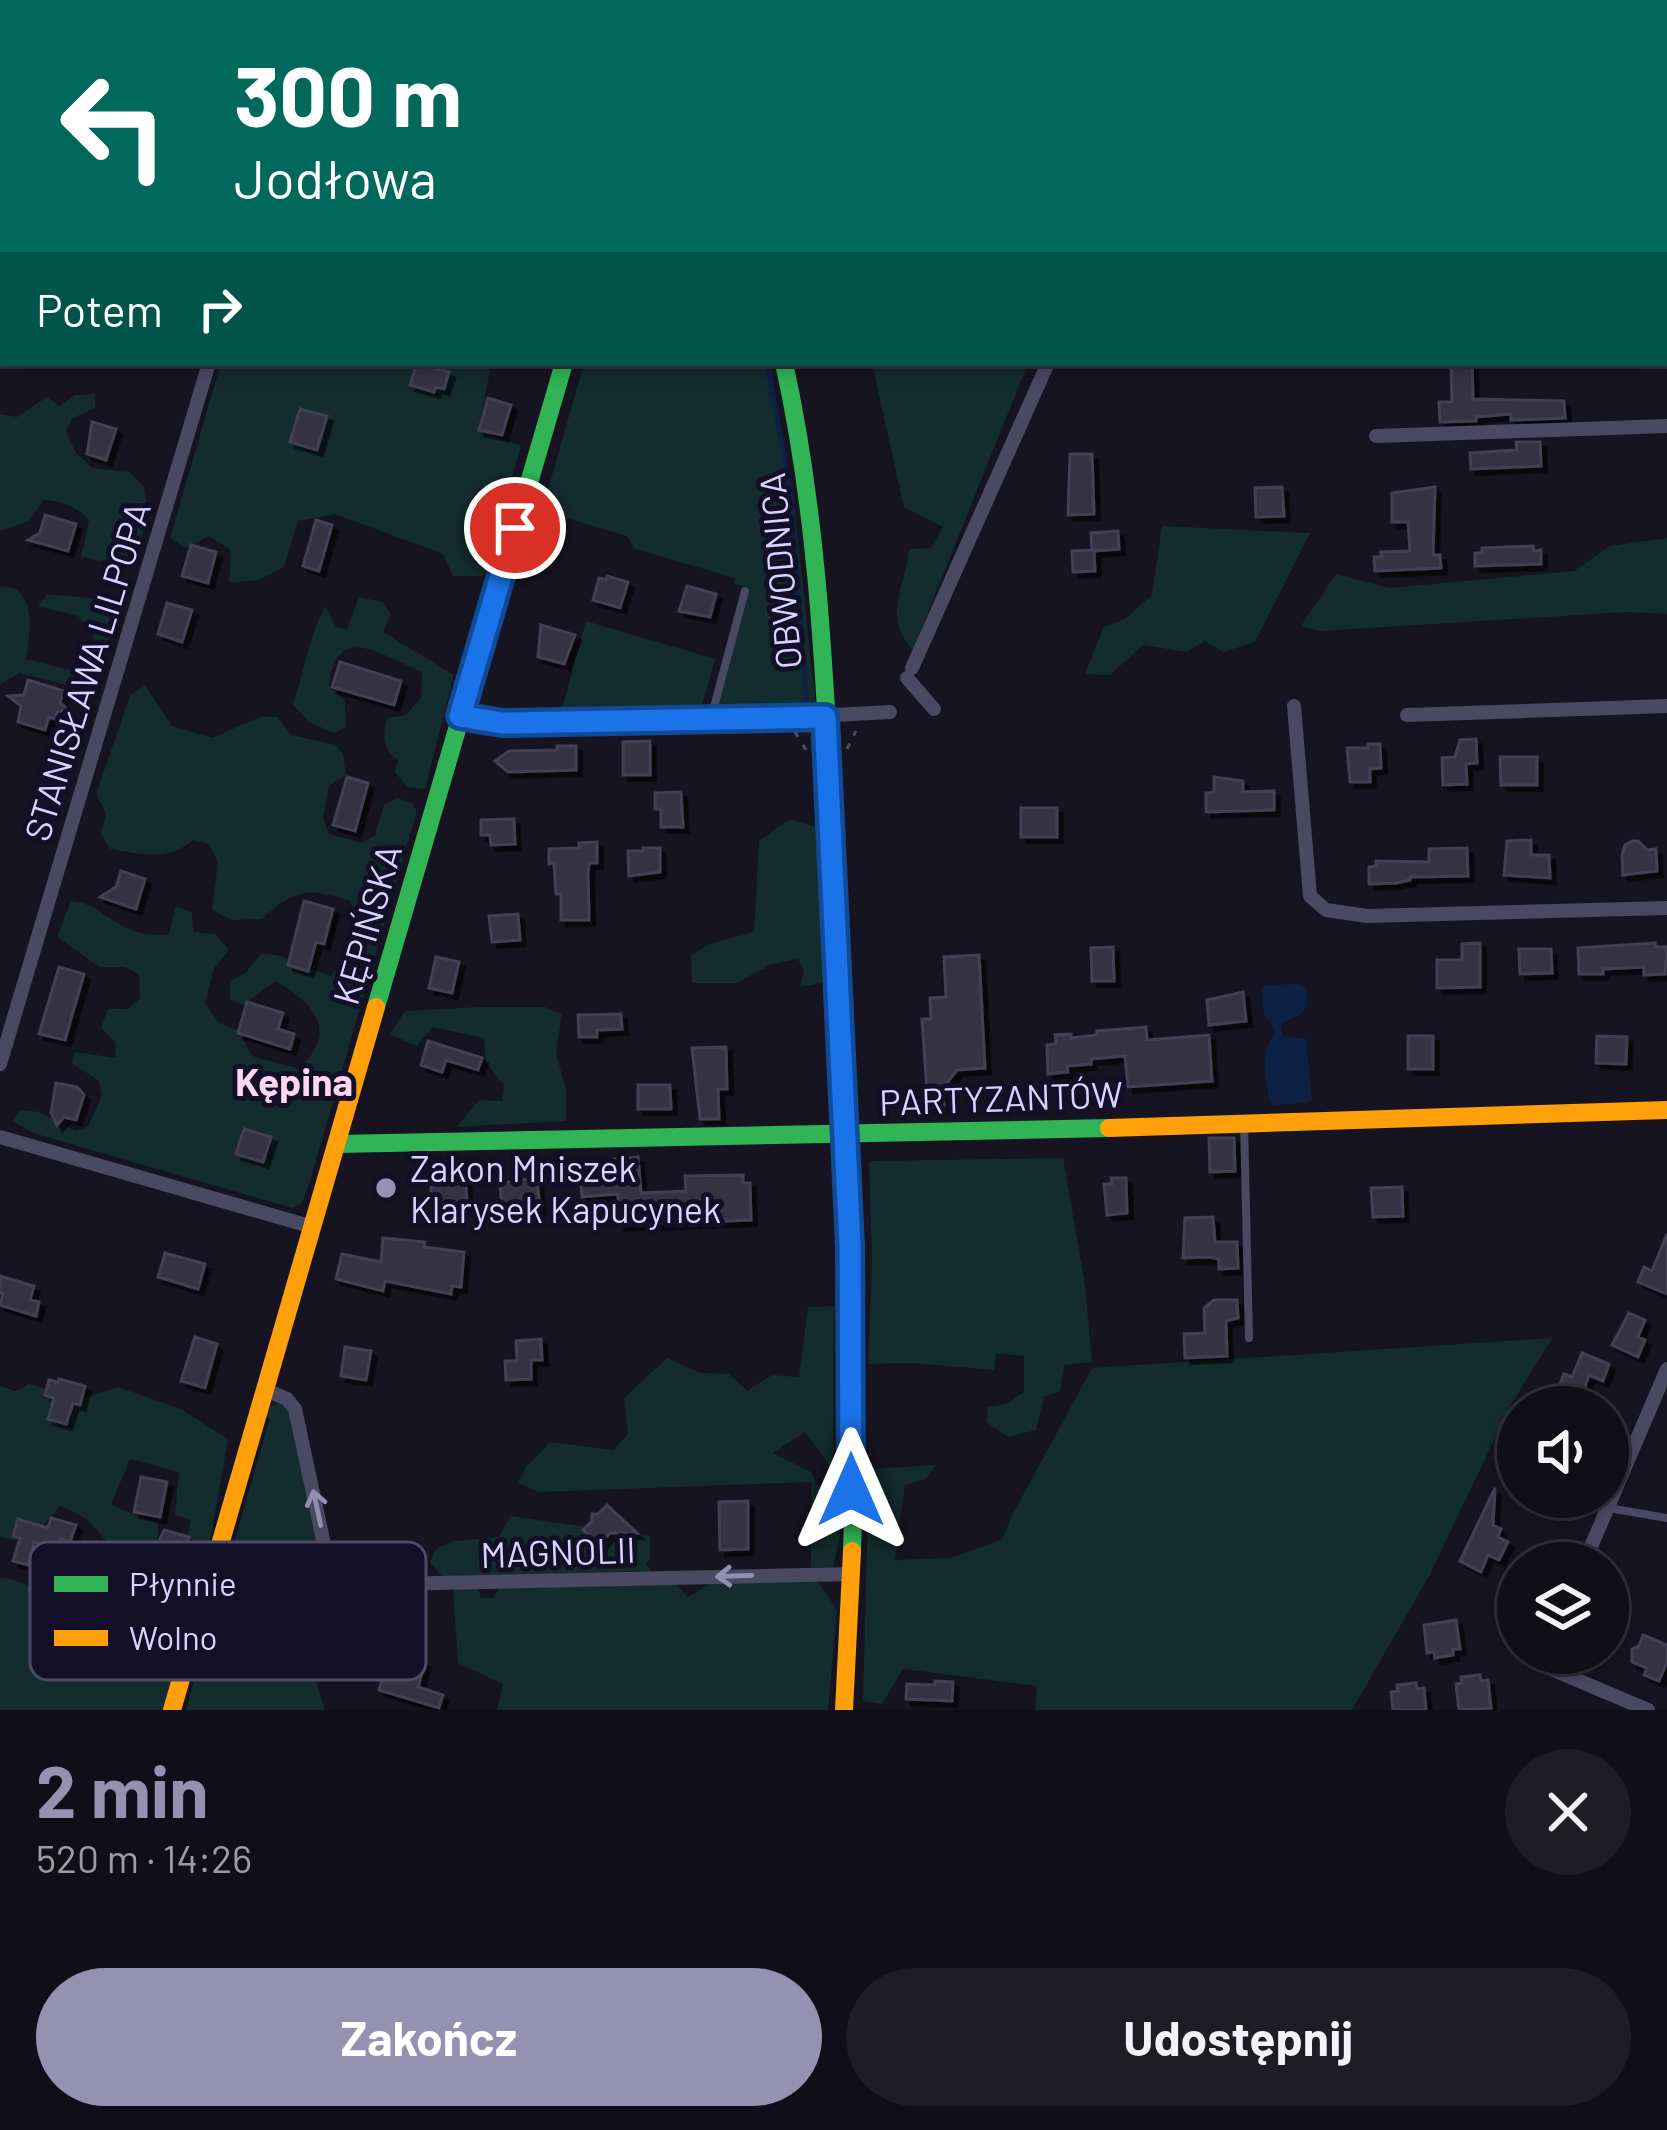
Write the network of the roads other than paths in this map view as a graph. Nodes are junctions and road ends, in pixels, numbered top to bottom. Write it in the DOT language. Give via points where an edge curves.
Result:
graph roads {
  1 [pos="207,366"];
  2 [pos="563,366"];
  3 [pos="784,366"];
  4 [pos="1047,366"];
  5 [pos="1667,426"];
  6 [pos="1376,436"];
  7 [pos="745,592"];
  8 [pos="1294,706"];
  9 [pos="1667,706"];
  10 [pos="934,709"];
  11 [pos="890,712"];
  12 [pos="1407,715"];
  13 [pos="460,716"];
  14 [pos="825,717"];
  15 [pos="710,720"];
  16 [pos="1667,908"];
  17 [pos="0,1064"];
  18 [pos="1667,1110"];
  19 [pos="1244,1120"];
  20 [pos="846,1136"];
  21 [pos="0,1137"];
  22 [pos="338,1144"];
  23 [pos="313,1227"];
  24 [pos="1249,1338"];
  25 [pos="1667,1370"];
  26 [pos="266,1390"];
  27 [pos="1629,1460"];
  28 [pos="1629,1511"];
  29 [pos="1667,1518"];
  30 [pos="221,1542"];
  31 [pos="324,1542"];
  32 [pos="851,1574"];
  33 [pos="426,1583"];
  34 [pos="1575,1674"];
  35 [pos="181,1680"];
  36 [pos="172,1710"];
  37 [pos="844,1710"];
  38 [pos="1648,1710"];
  1 -- 17 [label="street, STANISŁAWA LILPOPA"];
  2 -- 13 [label="street, KĘPIŃSKA"];
  3 -- 14 [label="street, OBWODNICA" via="812,531"];
  4 -- 10 [label="street" via="909,673"];
  5 -- 6 [label="street"];
  7 -- 15 [label="lane"];
  8 -- 16 [label="street" via="1310,896 1326,910 1367,916"];
  9 -- 12 [label="street"];
  11 -- 14 [label="street"];
  13 -- 15 [label="street" via="502,723"];
  13 -- 22 [label="street, KĘPIŃSKA"];
  14 -- 15 [label="street"];
  14 -- 20 [label="street, OBWODNICA"];
  18 -- 19 [label="street, PARTYZANTÓW"];
  19 -- 20 [label="street, PARTYZANTÓW"];
  19 -- 24 [label="lane"];
  20 -- 22 [label="street, PARTYZANTÓW"];
  20 -- 32 [label="street, OBWODNICA"];
  21 -- 23 [label="street"];
  22 -- 23 [label="street, KĘPIŃSKA"];
  23 -- 26 [label="street, KĘPIŃSKA"];
  25 -- 27 [label="street"];
  26 -- 30 [label="street, KĘPIŃSKA"];
  31 -- 26 [label="street, MAGNOLII, one-way" via="295,1409"];
  28 -- 29 [label="lane"];
  32 -- 33 [label="street, MAGNOLII, one-way"];
  32 -- 37 [label="street, OBWODNICA"];
  34 -- 38 [label="street"];
  35 -- 36 [label="street, KĘPIŃSKA"];
}
